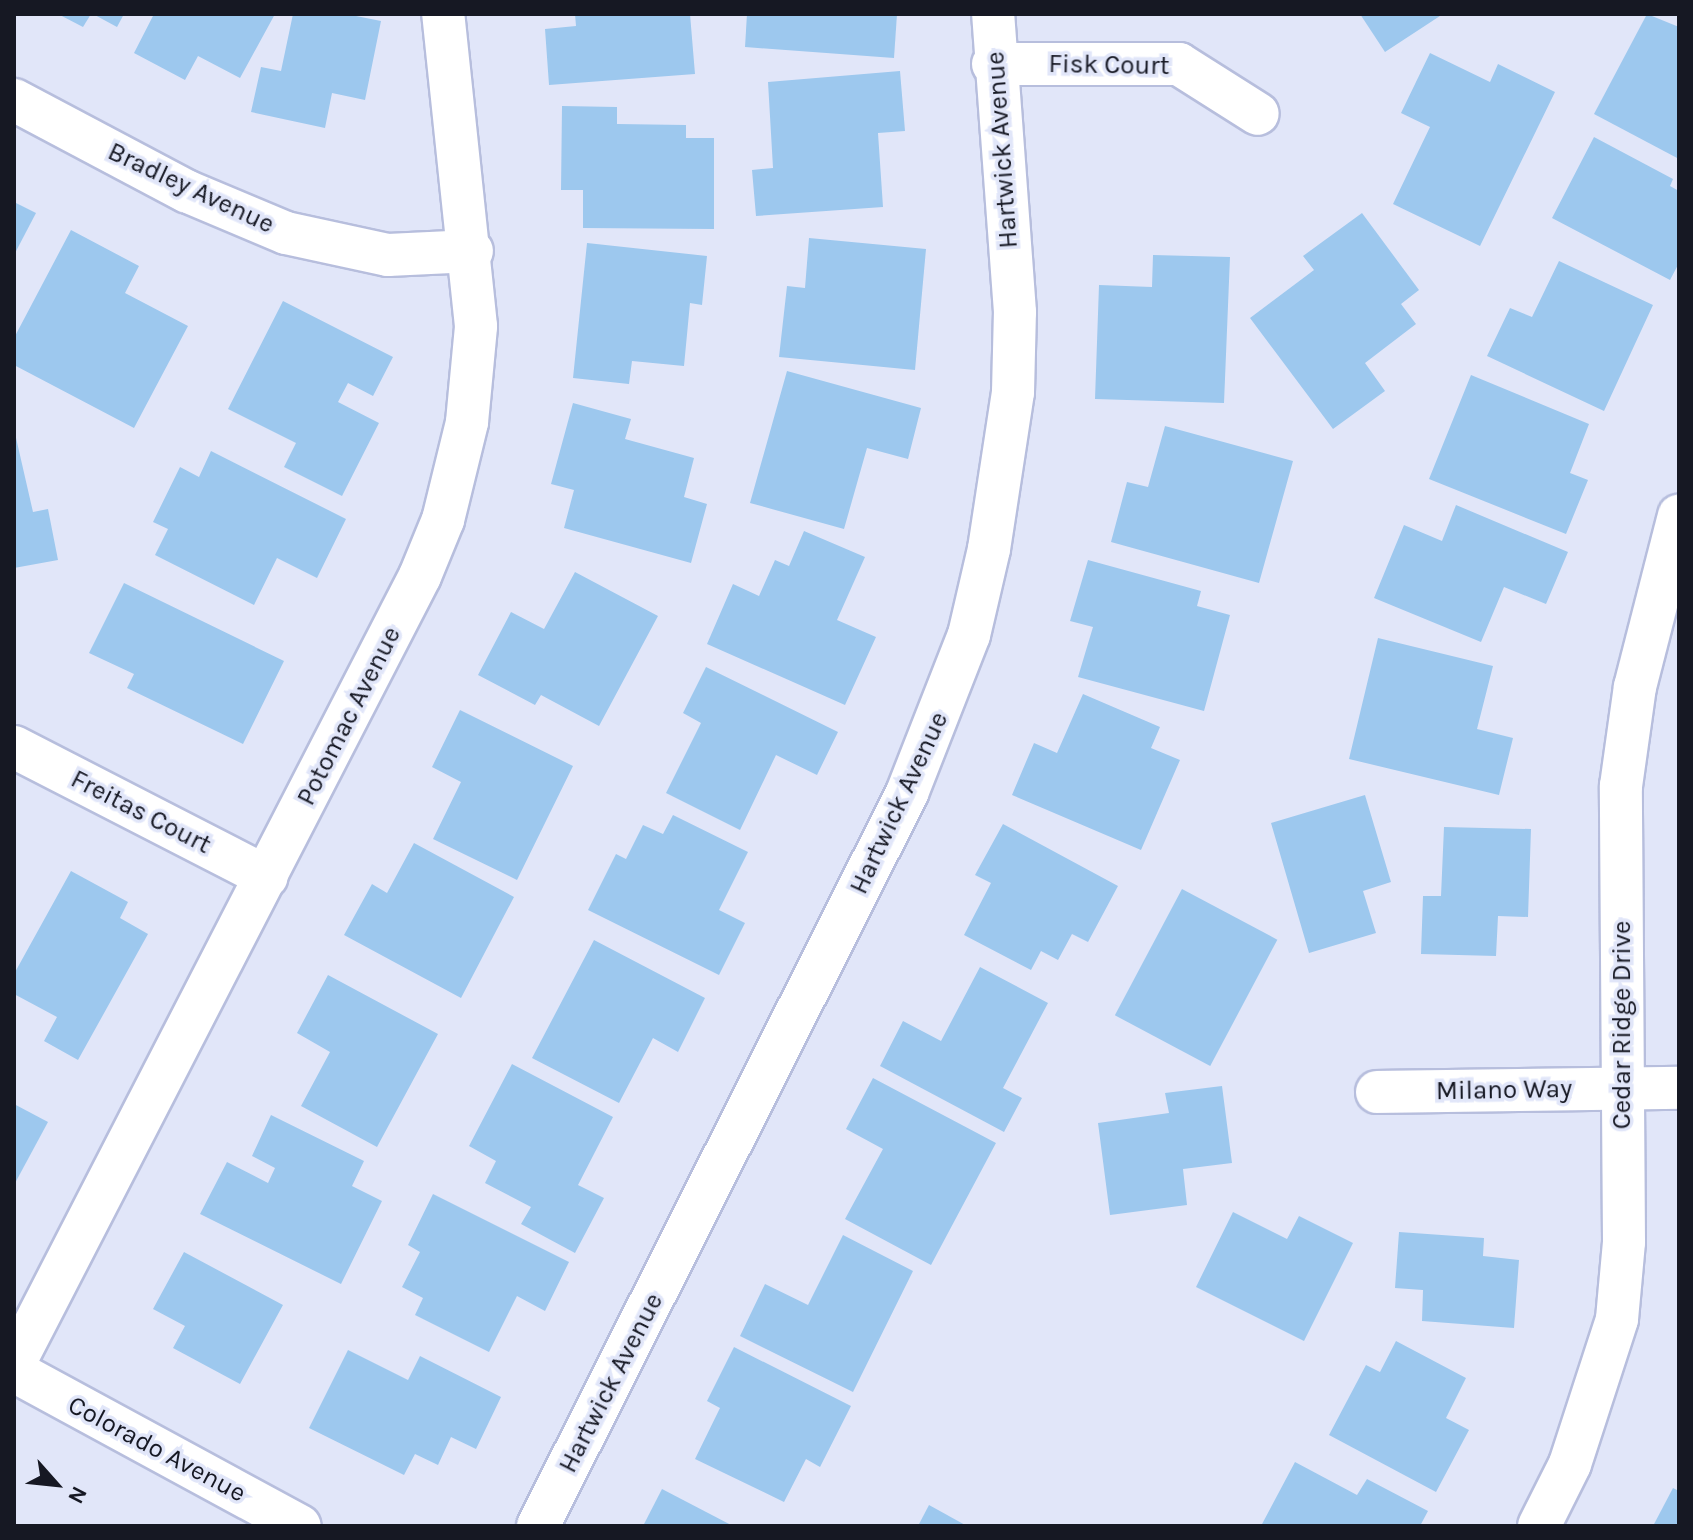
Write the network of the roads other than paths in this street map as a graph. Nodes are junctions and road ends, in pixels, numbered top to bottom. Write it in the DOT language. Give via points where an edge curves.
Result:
graph roads {
  1 [pos="443,14"];
  2 [pos="993,14"];
  3 [pos="993,64"];
  4 [pos="14,100"];
  5 [pos="1258,114"];
  6 [pos="472,251"];
  7 [pos="1679,516"];
  8 [pos="14,747"];
  9 [pos="267,877"];
  10 [pos="1622,1088"];
  11 [pos="1679,1088"];
  12 [pos="1377,1092"];
  13 [pos="14,1364"];
  14 [pos="14,1371"];
  15 [pos="300,1526"];
  16 [pos="538,1526"];
  17 [pos="1539,1526"];
  1 -- 6 [label="street, Potomac Avenue" via="455,149"];
  2 -- 3 [label="street, Hartwick Avenue"];
  3 -- 5 [label="street, Fisk Court" via="1179,64"];
  3 -- 16 [label="street, Hartwick Avenue" via="1015,312 1013,392 989,549 969,635 907,793"];
  4 -- 6 [label="street, Bradley Avenue" via="186,191 286,233 388,255"];
  6 -- 9 [label="street, Potomac Avenue" via="474,381 443,520 420,576"];
  7 -- 10 [label="street, Cedar Ridge Drive" via="1655,591 1621,786"];
  8 -- 9 [label="street, Freitas Court"];
  9 -- 13 [label="street, Potomac Avenue"];
  10 -- 11 [label="street, Milano Way"];
  10 -- 12 [label="street, Milano Way"];
  10 -- 17 [label="street, Cedar Ridge Drive" via="1624,1242 1617,1319 1570,1464"];
  14 -- 15 [label="street, Colorado Avenue"];
}
